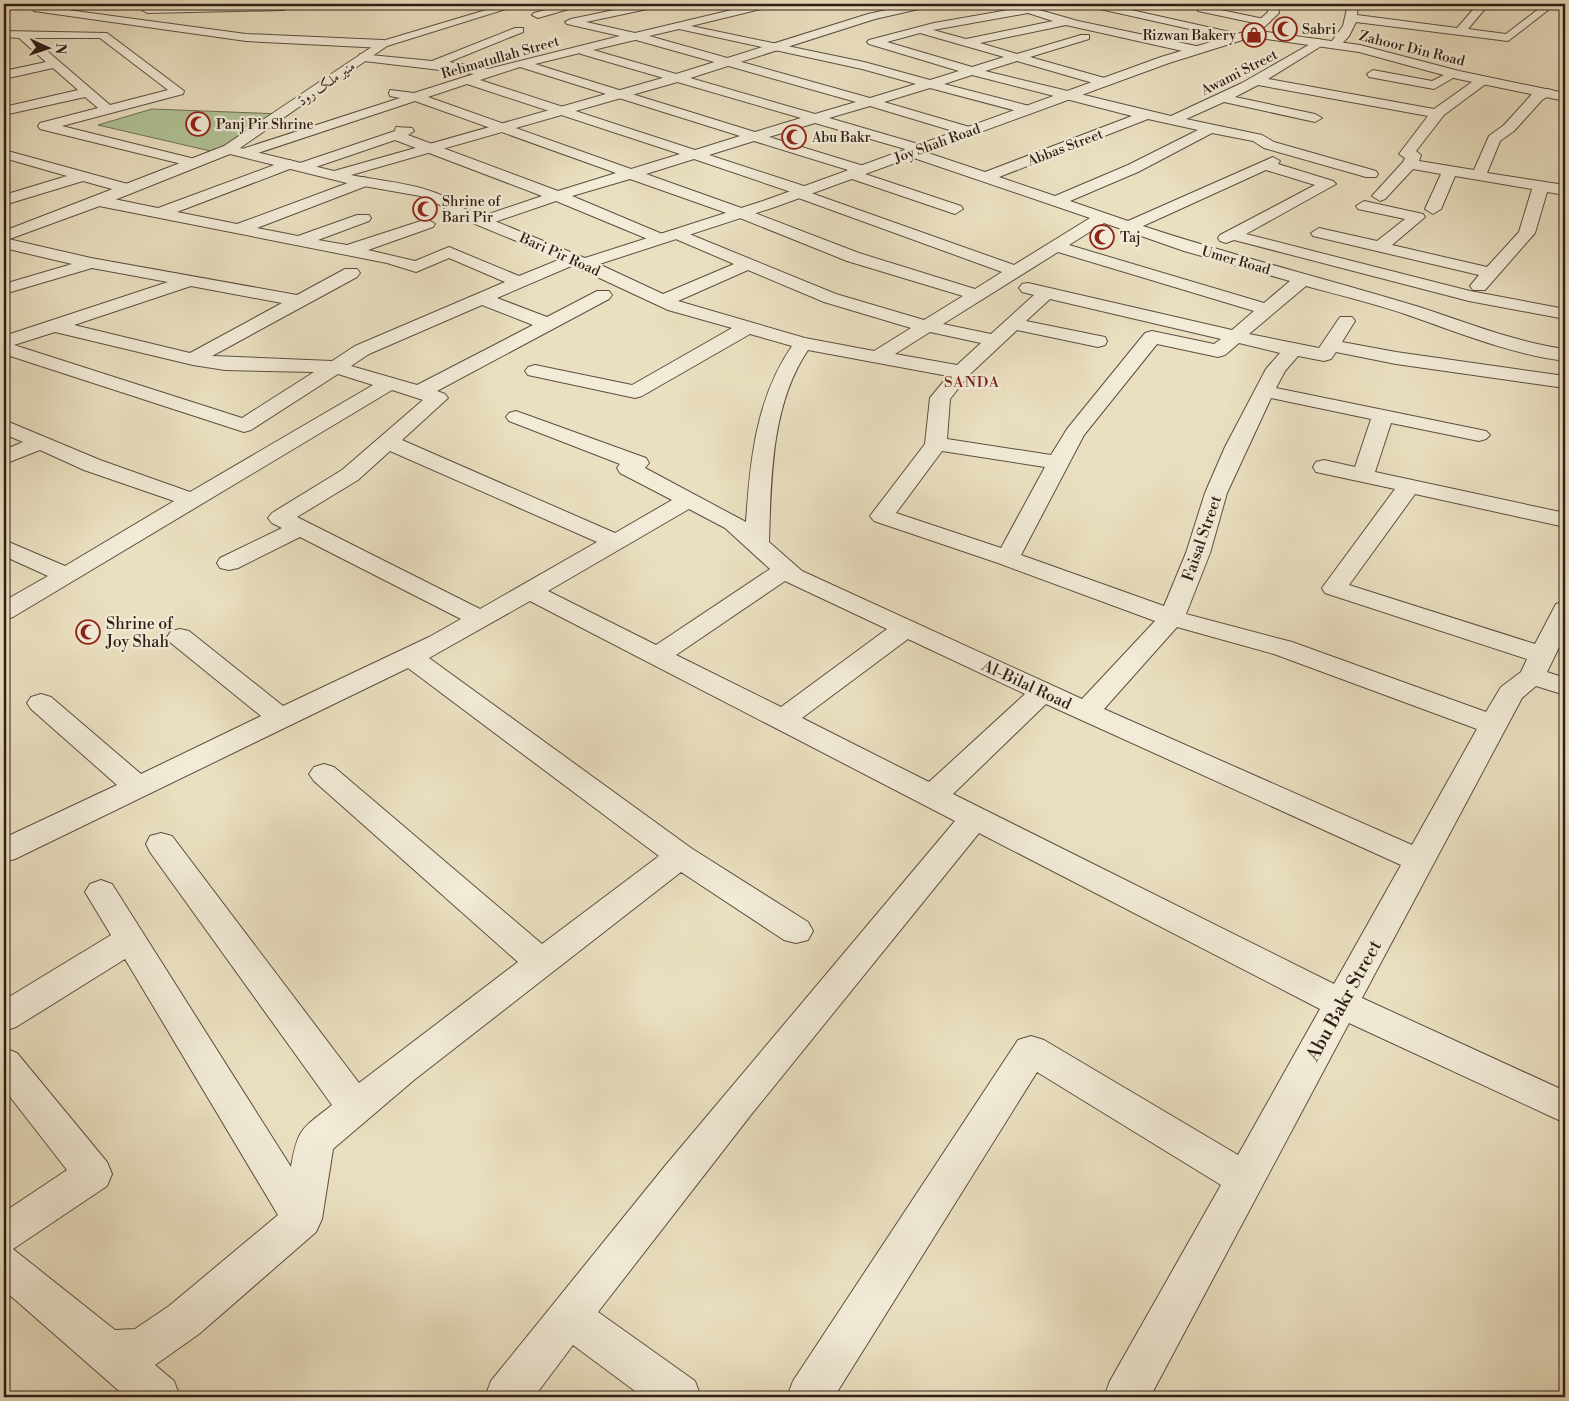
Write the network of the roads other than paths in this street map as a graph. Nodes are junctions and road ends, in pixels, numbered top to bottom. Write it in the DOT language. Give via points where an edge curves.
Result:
graph roads {
  1 [pos="49,4"];
  2 [pos="78,4"];
  3 [pos="517,4"];
  4 [pos="581,4"];
  5 [pos="657,4"];
  6 [pos="769,4"];
  7 [pos="928,4"];
  8 [pos="1008,4"];
  9 [pos="1091,4"];
  10 [pos="1270,4"];
  11 [pos="1353,4"];
  12 [pos="1484,4"];
  13 [pos="1551,4"];
  14 [pos="1187,6"];
  15 [pos="1028,10"];
  16 [pos="68,12"];
  17 [pos="538,15"];
  18 [pos="1352,18"];
  19 [pos="1068,22"];
  20 [pos="1264,22"];
  21 [pos="591,26"];
  22 [pos="679,27"];
  23 [pos="519,30"];
  24 [pos="920,30"];
  25 [pos="1460,31"];
  26 [pos="566,33"];
  27 [pos="4,34"];
  28 [pos="21,34"];
  29 [pos="226,35"];
  30 [pos="1245,35"];
  31 [pos="638,37"];
  32 [pos="1086,37"];
  33 [pos="4,38"];
  34 [pos="965,43"];
  35 [pos="1319,43"];
  36 [pos="383,44"];
  37 [pos="1335,45"];
  38 [pos="776,47"];
  39 [pos="846,49"];
  40 [pos="40,50"];
  41 [pos="583,50"];
  42 [pos="1196,50"];
  43 [pos="22,54"];
  44 [pos="818,56"];
  45 [pos="364,57"];
  46 [pos="1016,58"];
  47 [pos="1394,58"];
  48 [pos="490,59"];
  49 [pos="728,62"];
  50 [pos="56,64"];
  51 [pos="432,64"];
  52 [pos="521,64"];
  53 [pos="973,71"];
  54 [pos="467,74"];
  55 [pos="1374,74"];
  56 [pos="1454,74"];
  57 [pos="4,75"];
  58 [pos="677,78"];
  59 [pos="74,80"];
  60 [pos="1482,80"];
  61 [pos="1258,81"];
  62 [pos="1104,82"];
  63 [pos="1362,83"];
  64 [pos="56,84"];
  65 [pos="930,84"];
  66 [pos="88,92"];
  67 [pos="1547,93"];
  68 [pos="618,94"];
  69 [pos="1066,96"];
  70 [pos="415,97"];
  71 [pos="1565,97"];
  72 [pos="1224,98"];
  73 [pos="871,102"];
  74 [pos="107,110"];
  75 [pos="560,110"];
  76 [pos="1028,110"];
  77 [pos="4,111"];
  78 [pos="1438,114"];
  79 [pos="1146,115"];
  80 [pos="353,118"];
  81 [pos="815,118"];
  82 [pos="1315,118"];
  83 [pos="303,119"];
  84 [pos="1171,121"];
  85 [pos="500,127"];
  86 [pos="1210,129"];
  87 [pos="968,131"];
  88 [pos="395,135"];
  89 [pos="754,137"];
  90 [pos="428,147"];
  91 [pos="236,151"];
  92 [pos="915,151"];
  93 [pos="4,154"];
  94 [pos="694,154"];
  95 [pos="194,163"];
  96 [pos="1410,164"];
  97 [pos="296,166"];
  98 [pos="1450,170"];
  99 [pos="856,172"];
  100 [pos="630,174"];
  101 [pos="1371,174"];
  102 [pos="336,175"];
  103 [pos="1479,175"];
  104 [pos="83,176"];
  105 [pos="983,178"];
  106 [pos="364,182"];
  107 [pos="1541,186"];
  108 [pos="130,189"];
  109 [pos="1565,190"];
  110 [pos="802,192"];
  111 [pos="557,196"];
  112 [pos="1380,196"];
  113 [pos="4,200"];
  114 [pos="99,201"];
  115 [pos="1052,202"];
  116 [pos="1364,206"];
  117 [pos="1433,209"];
  118 [pos="159,213"];
  119 [pos="741,213"];
  120 [pos="363,218"];
  121 [pos="1101,218"];
  122 [pos="484,221"];
  123 [pos="427,224"];
  124 [pos="1127,227"];
  125 [pos="238,229"];
  126 [pos="1319,233"];
  127 [pos="1232,235"];
  128 [pos="4,236"];
  129 [pos="669,237"];
  130 [pos="923,238"];
  131 [pos="298,241"];
  132 [pos="4,243"];
  133 [pos="1055,246"];
  134 [pos="1380,247"];
  135 [pos="1203,250"];
  136 [pos="348,251"];
  137 [pos="579,261"];
  138 [pos="91,263"];
  139 [pos="748,264"];
  140 [pos="1015,271"];
  141 [pos="351,273"];
  142 [pos="1490,273"];
  143 [pos="1303,279"];
  144 [pos="189,281"];
  145 [pos="519,282"];
  146 [pos="997,282"];
  147 [pos="4,289"];
  148 [pos="1047,292"];
  149 [pos="603,294"];
  150 [pos="977,295"];
  151 [pos="1469,296"];
  152 [pos="481,298"];
  153 [pos="299,301"];
  154 [pos="663,301"];
  155 [pos="1267,309"];
  156 [pos="1565,314"];
  157 [pos="1346,321"];
  158 [pos="548,324"];
  159 [pos="1013,324"];
  160 [pos="55,326"];
  161 [pos="926,326"];
  162 [pos="746,328"];
  163 [pos="1237,335"];
  164 [pos="995,340"];
  165 [pos="1098,341"];
  166 [pos="4,342"];
  167 [pos="803,343"];
  168 [pos="1330,345"];
  169 [pos="4,348"];
  170 [pos="1293,350"];
  171 [pos="1565,355"];
  172 [pos="877,357"];
  173 [pos="193,359"];
  174 [pos="334,367"];
  175 [pos="535,371"];
  176 [pos="961,372"];
  177 [pos="1565,382"];
  178 [pos="390,384"];
  179 [pos="1264,391"];
  180 [pos="420,392"];
  181 [pos="1383,415"];
  182 [pos="516,417"];
  183 [pos="4,426"];
  184 [pos="1478,435"];
  185 [pos="41,442"];
  186 [pos="388,442"];
  187 [pos="936,444"];
  188 [pos="4,458"];
  189 [pos="1058,463"];
  190 [pos="1324,466"];
  191 [pos="1363,475"];
  192 [pos="1410,486"];
  193 [pos="192,500"];
  194 [pos="689,500"];
  195 [pos="1565,520"];
  196 [pos="301,528"];
  197 [pos="616,542"];
  198 [pos="757,545"];
  199 [pos="4,547"];
  200 [pos="1007,558"];
  201 [pos="229,563"];
  202 [pos="786,570"];
  203 [pos="66,575"];
  204 [pos="529,591"];
  205 [pos="1565,609"];
  206 [pos="4,612"];
  207 [pos="1172,618"];
  208 [pos="481,619"];
  209 [pos="906,628"];
  210 [pos="180,637"];
  211 [pos="657,656"];
  212 [pos="410,657"];
  213 [pos="1537,666"];
  214 [pos="1565,687"];
  215 [pos="1043,692"];
  216 [pos="41,703"];
  217 [pos="1087,711"];
  218 [pos="282,719"];
  219 [pos="782,720"];
  220 [pos="1494,725"];
  221 [pos="324,774"];
  222 [pos="139,788"];
  223 [pos="931,797"];
  224 [pos="974,819"];
  225 [pos="162,844"];
  226 [pos="4,851"];
  227 [pos="680,856"];
  228 [pos="1420,861"];
  229 [pos="101,892"];
  230 [pos="796,931"];
  231 [pos="131,940"];
  232 [pos="541,962"];
  233 [pos="1341,1004"];
  234 [pos="4,1018"];
  235 [pos="4,1064"];
  236 [pos="355,1108"];
  237 [pos="1565,1108"];
  238 [pos="1245,1180"];
  239 [pos="302,1219"];
  240 [pos="4,1234"];
  241 [pos="4,1264"];
  242 [pos="569,1316"];
  243 [pos="107,1351"];
  244 [pos="158,1397"];
  245 [pos="507,1397"];
  246 [pos="679,1397"];
  247 [pos="809,1397"];
  248 [pos="1126,1397"];
  1 -- 16 [label="street" via="33,12"];
  2 -- 16 [label="street"];
  3 -- 36 [label="street, منیر ملک روڈ"];
  4 -- 17 [label="street"];
  5 -- 21 [label="street" via="571,22"];
  6 -- 22 [label="street, Rehmatullah Street"];
  7 -- 38 [label="street" via="872,16"];
  8 -- 15 [label="street"];
  9 -- 30 [label="street, Zahoor Din Road"];
  10 -- 20 [label="street, Joy Shah Road" via="1274,13"];
  11 -- 18 [label="street"];
  12 -- 25 [label="street"];
  13 -- 25 [label="street" via="1508,38"];
  14 -- 20 [label="street"];
  15 -- 19 [label="street"];
  15 -- 24 [label="street"];
  16 -- 29 [label="street"];
  16 -- 29 [label="street" via="284,7"];
  18 -- 25 [label="street"];
  18 -- 37 [label="street" via="1346,34"];
  19 -- 34 [label="street"];
  19 -- 42 [label="street"];
  20 -- 30 [label="street, Joy Shah Road"];
  21 -- 26 [label="street"];
  21 -- 31 [label="street"];
  22 -- 31 [label="street, Rehmatullah Street"];
  22 -- 38 [label="street"];
  23 -- 51 [label="street"];
  24 -- 34 [label="street"];
  24 -- 53 [label="street" via="870,43"];
  27 -- 28 [label="street"];
  28 -- 33 [label="street"];
  28 -- 40 [label="street"];
  28 -- 74 [label="street" via="103,35 178,91"];
  29 -- 36 [label="street"];
  30 -- 35 [label="street, Zahoor Din Road"];
  30 -- 42 [label="street, Joy Shah Road"];
  31 -- 41 [label="street, Rehmatullah Street"];
  31 -- 49 [label="street"];
  32 -- 46 [label="street"];
  34 -- 46 [label="street"];
  35 -- 37 [label="street, Zahoor Din Road"];
  35 -- 61 [label="street, Awami Street"];
  36 -- 45 [label="street, منیر ملک روڈ"];
  37 -- 47 [label="street, Zahoor Din Road"];
  38 -- 44 [label="street"];
  38 -- 49 [label="street"];
  39 -- 44 [label="street"];
  40 -- 43 [label="street"];
  40 -- 50 [label="street"];
  41 -- 52 [label="street, Rehmatullah Street"];
  41 -- 58 [label="street, Umer Road"];
  42 -- 62 [label="street, Joy Shah Road"];
  44 -- 65 [label="street"];
  45 -- 51 [label="street"];
  45 -- 91 [label="street, منیر ملک روڈ"];
  46 -- 53 [label="street"];
  46 -- 62 [label="street"];
  47 -- 55 [label="street"];
  47 -- 56 [label="street, Zahoor Din Road"];
  48 -- 54 [label="street"];
  49 -- 58 [label="street"];
  49 -- 73 [label="street"];
  50 -- 57 [label="street"];
  50 -- 59 [label="street"];
  51 -- 54 [label="street"];
  52 -- 54 [label="street, Rehmatullah Street" via="488,73"];
  52 -- 68 [label="street"];
  53 -- 65 [label="street"];
  53 -- 69 [label="street"];
  54 -- 70 [label="street, Rehmatullah Street"];
  54 -- 70 [label="street" via="395,93"];
  54 -- 75 [label="street"];
  55 -- 56 [label="street" via="1434,85"];
  55 -- 63 [label="street"];
  56 -- 60 [label="street, Zahoor Din Road"];
  58 -- 68 [label="street"];
  58 -- 81 [label="street, Umer Road"];
  59 -- 64 [label="street"];
  59 -- 66 [label="street"];
  60 -- 67 [label="street, Zahoor Din Road"];
  60 -- 78 [label="street"];
  61 -- 72 [label="street, Awami Street"];
  61 -- 78 [label="street"];
  62 -- 69 [label="street, Joy Shah Road"];
  65 -- 73 [label="street"];
  65 -- 76 [label="street"];
  66 -- 74 [label="street"];
  66 -- 77 [label="street"];
  67 -- 71 [label="street, Zahoor Din Road"];
  67 -- 103 [label="street" via="1538,97 1494,139"];
  68 -- 75 [label="street"];
  68 -- 89 [label="street"];
  69 -- 76 [label="street, Joy Shah Road"];
  69 -- 79 [label="street"];
  70 -- 80 [label="street, Rehmatullah Street"];
  70 -- 85 [label="street"];
  72 -- 82 [label="street"];
  72 -- 84 [label="street, Awami Street"];
  73 -- 81 [label="street"];
  73 -- 87 [label="street"];
  74 -- 95 [label="street" via="45,126"];
  75 -- 85 [label="street"];
  75 -- 94 [label="street"];
  76 -- 87 [label="street, Joy Shah Road"];
  78 -- 96 [label="street" via="1406,154 1414,156"];
  79 -- 84 [label="street"];
  79 -- 105 [label="street, Abbas Street"];
  80 -- 88 [label="street" via="407,131"];
  80 -- 91 [label="street, Rehmatullah Street"];
  81 -- 89 [label="street"];
  81 -- 92 [label="street, Umer Road"];
  83 -- 91 [label="street"];
  84 -- 86 [label="street"];
  85 -- 90 [label="street"];
  85 -- 100 [label="street"];
  86 -- 101 [label="street" via="1257,138 1269,145"];
  86 -- 115 [label="street" via="1152,161"];
  87 -- 92 [label="street, Joy Shah Road"];
  88 -- 90 [label="street"];
  88 -- 97 [label="street"];
  89 -- 94 [label="street"];
  89 -- 99 [label="street"];
  90 -- 102 [label="street"];
  90 -- 111 [label="street"];
  91 -- 95 [label="street, منیر ملک روڈ"];
  91 -- 97 [label="street, Bari Pir Road"];
  92 -- 99 [label="street, Joy Shah Road"];
  92 -- 105 [label="street, Umer Road"];
  93 -- 104 [label="street"];
  94 -- 100 [label="street"];
  94 -- 110 [label="street"];
  95 -- 108 [label="street, منیر ملک روڈ"];
  96 -- 98 [label="street"];
  96 -- 112 [label="street"];
  97 -- 102 [label="street, Bari Pir Road"];
  97 -- 118 [label="street"];
  98 -- 103 [label="street"];
  98 -- 117 [label="street"];
  99 -- 110 [label="street, Joy Shah Road"];
  99 -- 130 [label="street" via="957,220"];
  100 -- 111 [label="street"];
  100 -- 119 [label="street"];
  102 -- 106 [label="street, Bari Pir Road"];
  103 -- 107 [label="street"];
  104 -- 108 [label="street"];
  104 -- 113 [label="street"];
  105 -- 115 [label="street, Umer Road"];
  106 -- 122 [label="street, Bari Pir Road" via="430,194 448,202 457,211"];
  106 -- 125 [label="street"];
  107 -- 109 [label="street"];
  107 -- 142 [label="street" via="1527,232"];
  108 -- 114 [label="street, منیر ملک روڈ"];
  110 -- 119 [label="street, Joy Shah Road"];
  110 -- 130 [label="street"];
  111 -- 122 [label="street"];
  111 -- 129 [label="street"];
  114 -- 118 [label="street"];
  114 -- 128 [label="street, منیر ملک روڈ"];
  115 -- 121 [label="street, Umer Road"];
  116 -- 134 [label="street" via="1417,217"];
  118 -- 125 [label="street"];
  119 -- 129 [label="street, Joy Shah Road"];
  119 -- 150 [label="street" via="853,257"];
  120 -- 131 [label="street"];
  121 -- 124 [label="street, Umer Road"];
  121 -- 133 [label="street"];
  122 -- 137 [label="street, Bari Pir Road"];
  123 -- 136 [label="street"];
  124 -- 127 [label="street" via="1269,163 1328,184"];
  124 -- 135 [label="street, Umer Road"];
  125 -- 131 [label="street"];
  126 -- 134 [label="street"];
  127 -- 135 [label="street"];
  127 -- 151 [label="street"];
  129 -- 137 [label="street, Joy Shah Road"];
  129 -- 139 [label="street"];
  130 -- 140 [label="street"];
  131 -- 136 [label="street"];
  132 -- 138 [label="street"];
  133 -- 140 [label="street"];
  133 -- 155 [label="street"];
  134 -- 142 [label="street"];
  135 -- 143 [label="street, Umer Road"];
  136 -- 145 [label="street" via="416,267 449,252"];
  137 -- 145 [label="street, Joy Shah Road"];
  137 -- 154 [label="street, Bari Pir Road"];
  138 -- 144 [label="street"];
  138 -- 147 [label="street"];
  139 -- 154 [label="street"];
  139 -- 161 [label="street" via="830,298"];
  140 -- 146 [label="street"];
  141 -- 153 [label="street"];
  142 -- 151 [label="street"];
  143 -- 155 [label="street"];
  143 -- 171 [label="street, Umer Road" via="1472,332"];
  144 -- 153 [label="street"];
  144 -- 160 [label="street"];
  145 -- 152 [label="street, Joy Shah Road"];
  146 -- 148 [label="street"];
  146 -- 150 [label="street"];
  148 -- 159 [label="street"];
  148 -- 163 [label="street"];
  149 -- 158 [label="street"];
  150 -- 161 [label="street"];
  151 -- 156 [label="street"];
  152 -- 158 [label="street"];
  152 -- 174 [label="street, Joy Shah Road" via="362,350"];
  153 -- 173 [label="street"];
  154 -- 162 [label="street, Bari Pir Road"];
  155 -- 163 [label="street"];
  157 -- 168 [label="street"];
  158 -- 180 [label="street"];
  159 -- 164 [label="street"];
  159 -- 165 [label="street"];
  160 -- 166 [label="street"];
  160 -- 173 [label="street"];
  161 -- 164 [label="street"];
  161 -- 172 [label="street"];
  162 -- 167 [label="street, Bari Pir Road"];
  162 -- 175 [label="street" via="635,392"];
  163 -- 170 [label="street"];
  163 -- 189 [label="street" via="1218,351 1152,337 1074,433"];
  164 -- 176 [label="street"];
  167 -- 172 [label="street, Bari Pir Road"];
  167 -- 198 [label="street" via="785,372 772,411 760,474"];
  168 -- 170 [label="street" via="1324,355"];
  168 -- 177 [label="street" via="1396,358"];
  169 -- 174 [label="street, Joy Shah Road" via="244,426"];
  170 -- 179 [label="street, Faisal Street" via="1276,369"];
  172 -- 176 [label="street, Bari Pir Road"];
  173 -- 174 [label="street" via="225,364"];
  174 -- 178 [label="street"];
  176 -- 187 [label="street" via="940,398"];
  178 -- 180 [label="street"];
  178 -- 193 [label="street"];
  179 -- 181 [label="street"];
  179 -- 207 [label="street, Faisal Street" via="1216,493 1198,552"];
  180 -- 186 [label="street" via="438,398"];
  181 -- 184 [label="street"];
  181 -- 191 [label="street"];
  182 -- 194 [label="street, Al-Bilal Road" via="638,463 628,468"];
  183 -- 185 [label="street"];
  185 -- 188 [label="street"];
  185 -- 193 [label="street" via="92,465"];
  186 -- 196 [label="street" via="350,475 280,518"];
  186 -- 197 [label="street"];
  187 -- 189 [label="street"];
  187 -- 200 [label="street" via="882,516"];
  189 -- 200 [label="street"];
  190 -- 191 [label="street"];
  191 -- 192 [label="street"];
  192 -- 195 [label="street"];
  192 -- 213 [label="street" via="1334,588"];
  193 -- 203 [label="street"];
  194 -- 197 [label="street"];
  194 -- 198 [label="street, Al-Bilal Road" via="733,523"];
  196 -- 201 [label="street"];
  196 -- 208 [label="street"];
  197 -- 204 [label="street"];
  198 -- 202 [label="street, Al-Bilal Road"];
  199 -- 203 [label="street"];
  200 -- 207 [label="street"];
  202 -- 209 [label="street, Al-Bilal Road"];
  202 -- 211 [label="street"];
  203 -- 206 [label="street"];
  204 -- 208 [label="street"];
  204 -- 211 [label="street"];
  205 -- 213 [label="street, Abu Bakr Street"];
  207 -- 217 [label="street, Faisal Street"];
  207 -- 220 [label="street" via="1283,648"];
  208 -- 212 [label="street"];
  209 -- 215 [label="street, Al-Bilal Road"];
  209 -- 219 [label="street"];
  210 -- 218 [label="street"];
  211 -- 219 [label="street"];
  212 -- 218 [label="street"];
  212 -- 227 [label="street"];
  213 -- 214 [label="street"];
  213 -- 220 [label="street, Abu Bakr Street" via="1511,693"];
  215 -- 217 [label="street, Al-Bilal Road"];
  215 -- 223 [label="street"];
  216 -- 222 [label="street"];
  217 -- 228 [label="street, Al-Bilal Road"];
  218 -- 222 [label="street"];
  219 -- 223 [label="street"];
  220 -- 228 [label="street, Abu Bakr Street"];
  221 -- 232 [label="street"];
  222 -- 226 [label="street"];
  223 -- 224 [label="street"];
  224 -- 233 [label="street"];
  224 -- 242 [label="street" via="794,1033"];
  225 -- 236 [label="street"];
  227 -- 230 [label="street"];
  227 -- 232 [label="street"];
  228 -- 233 [label="street, Abu Bakr Street"];
  229 -- 231 [label="street"];
  231 -- 234 [label="street"];
  231 -- 239 [label="street"];
  232 -- 236 [label="street"];
  233 -- 237 [label="street"];
  233 -- 238 [label="street, Abu Bakr Street"];
  235 -- 240 [label="street" via="92,1174"];
  236 -- 239 [label="street" via="315,1141"];
  238 -- 247 [label="street" via="1031,1050"];
  238 -- 248 [label="street, Abu Bakr Street"];
  239 -- 243 [label="street" via="184,1320 142,1350"];
  241 -- 243 [label="street"];
  242 -- 245 [label="street"];
  242 -- 246 [label="street"];
  243 -- 244 [label="street"];
}
